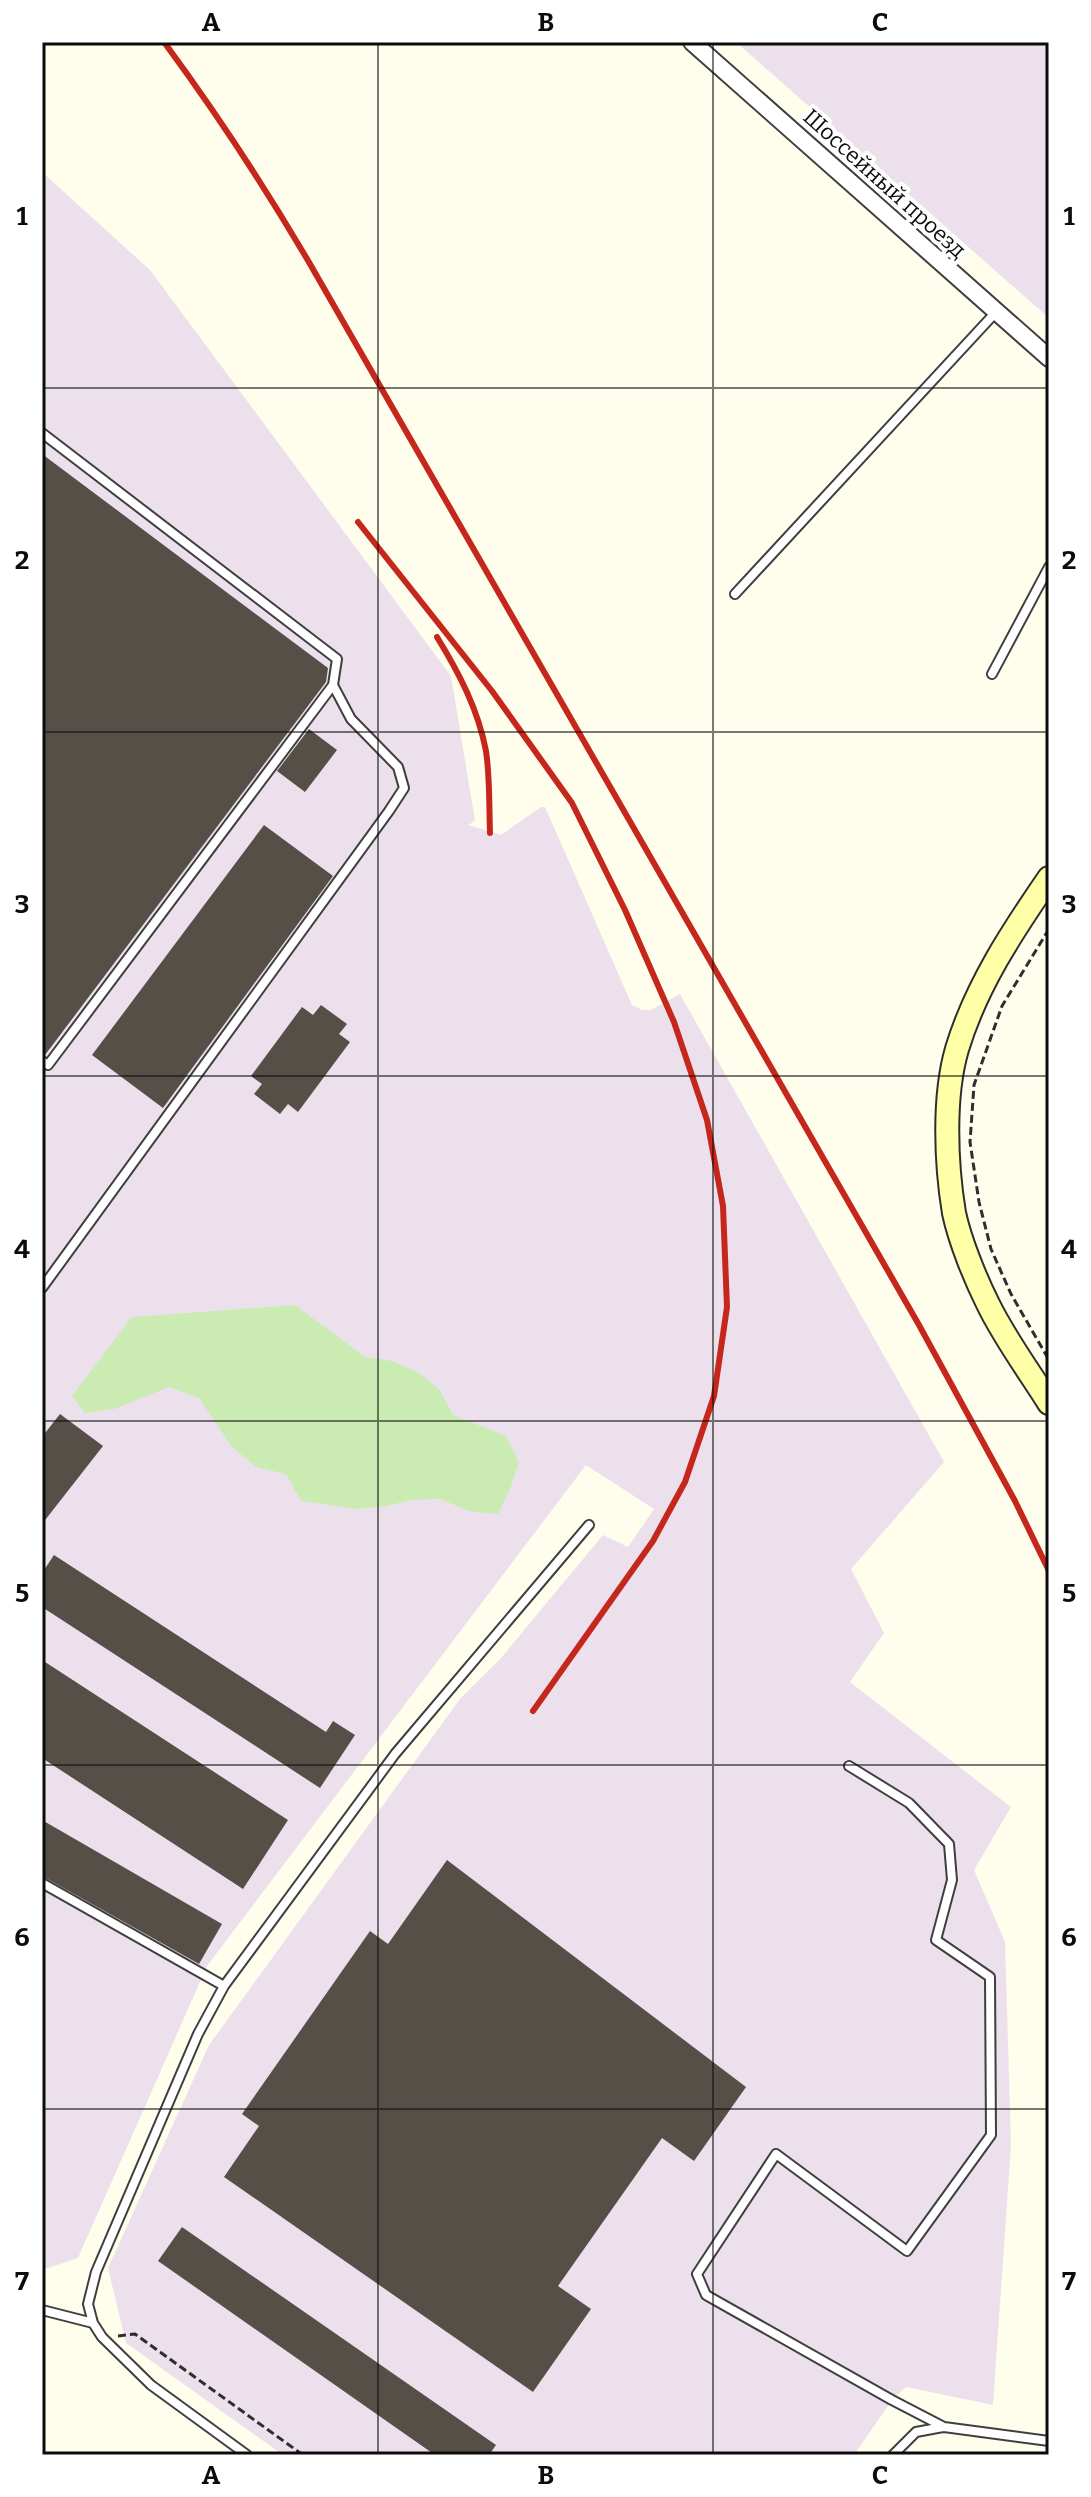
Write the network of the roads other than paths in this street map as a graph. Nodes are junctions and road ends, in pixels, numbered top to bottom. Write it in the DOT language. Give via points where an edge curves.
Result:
graph roads {
  1 [pos="692,42"];
  2 [pos="996,312"];
  3 [pos="1049,358"];
  4 [pos="42,433"];
  5 [pos="1049,567"];
  6 [pos="735,594"];
  7 [pos="992,674"];
  8 [pos="333,685"];
  9 [pos="1049,878"];
  10 [pos="42,1061"];
  11 [pos="42,1288"];
  12 [pos="1049,1403"];
  13 [pos="589,1525"];
  14 [pos="849,1766"];
  15 [pos="42,1883"];
  16 [pos="224,1986"];
  17 [pos="42,2310"];
  18 [pos="93,2323"];
  19 [pos="944,2427"];
  20 [pos="1049,2441"];
  21 [pos="247,2455"];
  22 [pos="893,2455"];
  1 -- 2 [label="street, Шоссейный проезд"];
  2 -- 3 [label="street, Шоссейный проезд"];
  2 -- 6 [label="lane"];
  4 -- 8 [label="lane" via="337,659"];
  5 -- 7 [label="lane"];
  8 -- 10 [label="lane" via="48,1065"];
  8 -- 11 [label="lane" via="351,719 398,767 404,788"];
  9 -- 12 [label="main road" via="1006,940 976,998 957,1051 948,1118 955,1215 972,1267 988,1306"];
  13 -- 16 [label="lane" via="395,1754"];
  14 -- 19 [label="lane" via="909,1803 949,1844 952,1880 936,1940 990,1977 991,2135 907,2251 776,2154 697,2274 706,2295"];
  15 -- 16 [label="lane"];
  16 -- 18 [label="lane" via="198,2034 96,2272 88,2304"];
  17 -- 18 [label="lane"];
  18 -- 21 [label="lane" via="151,2385"];
  19 -- 20 [label="lane"];
  19 -- 22 [label="lane" via="916,2432"];
}
